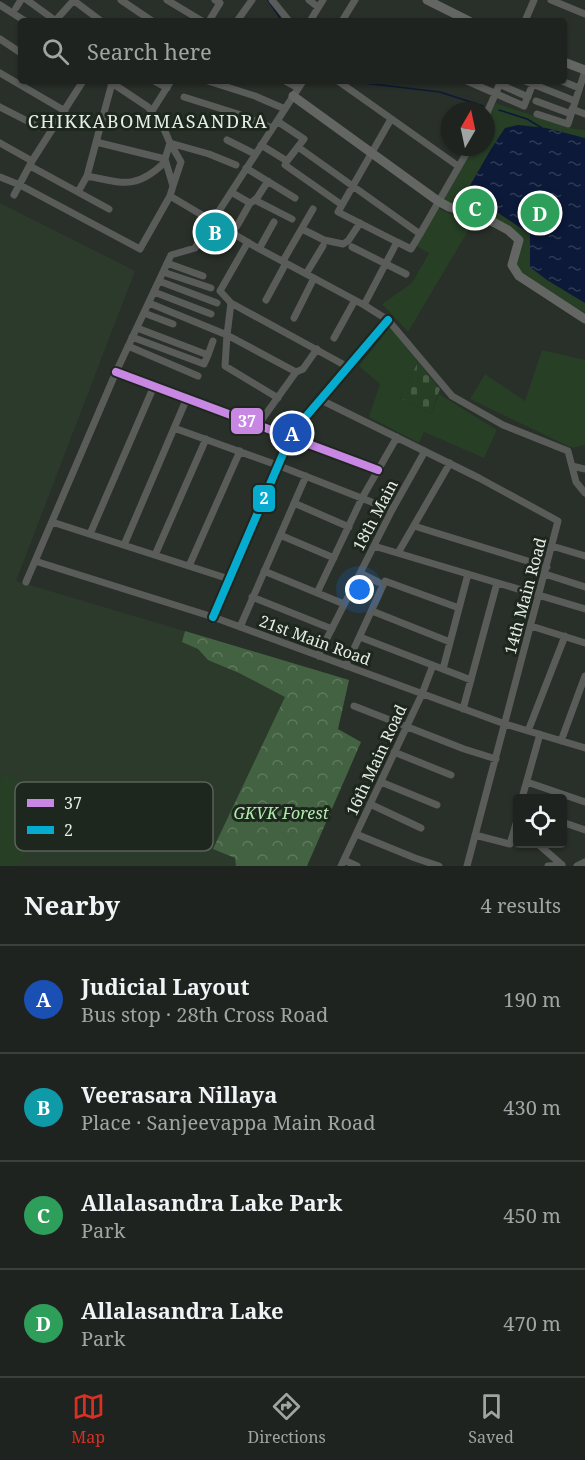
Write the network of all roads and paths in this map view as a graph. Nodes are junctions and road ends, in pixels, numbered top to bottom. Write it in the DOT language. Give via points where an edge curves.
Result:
graph roads {
  1 [pos="21,0"];
  2 [pos="27,0"];
  3 [pos="74,0"];
  4 [pos="122,0"];
  5 [pos="167,0"];
  6 [pos="252,0"];
  7 [pos="272,0"];
  8 [pos="309,0"];
  9 [pos="355,0"];
  10 [pos="427,0"];
  11 [pos="534,0"];
  12 [pos="551,0"];
  13 [pos="219,1"];
  14 [pos="321,3"];
  15 [pos="0,5"];
  16 [pos="16,8"];
  17 [pos="585,14"];
  18 [pos="20,18"];
  19 [pos="51,18"];
  20 [pos="58,18"];
  21 [pos="97,18"];
  22 [pos="141,18"];
  23 [pos="197,18"];
  24 [pos="210,18"];
  25 [pos="239,18"];
  26 [pos="286,18"];
  27 [pos="312,18"];
  28 [pos="345,18"];
  29 [pos="464,18"];
  30 [pos="526,18"];
  31 [pos="0,39"];
  32 [pos="18,51"];
  33 [pos="567,63"];
  34 [pos="585,71"];
  35 [pos="0,73"];
  36 [pos="18,84"];
  37 [pos="19,84"];
  38 [pos="81,84"];
  39 [pos="110,84"];
  40 [pos="113,84"];
  41 [pos="169,84"];
  42 [pos="217,84"];
  43 [pos="288,84"];
  44 [pos="301,84"];
  45 [pos="342,84"];
  46 [pos="473,84"];
  47 [pos="500,84"];
  48 [pos="502,84"];
  49 [pos="530,84"];
  50 [pos="535,84"];
  51 [pos="564,84"];
  52 [pos="296,92"];
  53 [pos="495,95"];
  54 [pos="184,97"];
  55 [pos="528,97"];
  56 [pos="585,98"];
  57 [pos="536,101"];
  58 [pos="575,101"];
  59 [pos="492,102"];
  60 [pos="0,107"];
  61 [pos="285,109"];
  62 [pos="65,111"];
  63 [pos="152,111"];
  64 [pos="537,114"];
  65 [pos="585,114"];
  66 [pos="391,119"];
  67 [pos="277,121"];
  68 [pos="39,128"];
  69 [pos="272,128"];
  70 [pos="227,140"];
  71 [pos="96,142"];
  72 [pos="0,143"];
  73 [pos="170,143"];
  74 [pos="261,145"];
  75 [pos="298,147"];
  76 [pos="371,153"];
  77 [pos="255,154"];
  78 [pos="464,156"];
  79 [pos="165,161"];
  80 [pos="287,161"];
  81 [pos="31,164"];
  82 [pos="236,165"];
  83 [pos="458,166"];
  84 [pos="246,168"];
  85 [pos="87,176"];
  86 [pos="0,177"];
  87 [pos="268,181"];
  88 [pos="20,185"];
  89 [pos="173,186"];
  90 [pos="353,186"];
  91 [pos="78,192"];
  92 [pos="231,192"];
  93 [pos="14,195"];
  94 [pos="170,196"];
  95 [pos="295,198"];
  96 [pos="252,201"];
  97 [pos="438,201"];
  98 [pos="342,205"];
  99 [pos="109,209"];
  100 [pos="314,209"];
  101 [pos="292,219"];
  102 [pos="212,220"];
  103 [pos="274,222"];
  104 [pos="360,223"];
  105 [pos="237,226"];
  106 [pos="302,230"];
  107 [pos="420,234"];
  108 [pos="248,242"];
  109 [pos="397,242"];
  110 [pos="323,246"];
  111 [pos="352,247"];
  112 [pos="259,249"];
  113 [pos="285,262"];
  114 [pos="167,263"];
  115 [pos="386,265"];
  116 [pos="163,272"];
  117 [pos="306,274"];
  118 [pos="406,274"];
  119 [pos="203,276"];
  120 [pos="314,278"];
  121 [pos="159,281"];
  122 [pos="211,288"];
  123 [pos="154,292"];
  124 [pos="266,300"];
  125 [pos="355,300"];
  126 [pos="149,303"];
  127 [pos="217,303"];
  128 [pos="231,303"];
  129 [pos="364,305"];
  130 [pos="144,313"];
  131 [pos="211,314"];
  132 [pos="294,318"];
  133 [pos="585,319"];
  134 [pos="388,320"];
  135 [pos="172,324"];
  136 [pos="137,328"];
  137 [pos="227,334"];
  138 [pos="132,337"];
  139 [pos="334,338"];
  140 [pos="213,341"];
  141 [pos="128,346"];
  142 [pos="317,349"];
  143 [pos="208,355"];
  144 [pos="348,367"];
  145 [pos="116,372"];
  146 [pos="296,372"];
  147 [pos="198,376"];
  148 [pos="153,386"];
  149 [pos="187,398"];
  150 [pos="278,398"];
  151 [pos="321,400"];
  152 [pos="258,425"];
  153 [pos="174,428"];
  154 [pos="291,437"];
  155 [pos="397,437"];
  156 [pos="206,439"];
  157 [pos="240,451"];
  158 [pos="425,451"];
  159 [pos="450,463"];
  160 [pos="278,465"];
  161 [pos="572,466"];
  162 [pos="585,469"];
  163 [pos="378,470"];
  164 [pos="306,476"];
  165 [pos="585,493"];
  166 [pos="362,498"];
  167 [pos="294,503"];
  168 [pos="392,510"];
  169 [pos="52,522"];
  170 [pos="414,526"];
  171 [pos="349,527"];
  172 [pos="90,534"];
  173 [pos="280,535"];
  174 [pos="124,545"];
  175 [pos="374,546"];
  176 [pos="552,546"];
  177 [pos="398,553"];
  178 [pos="155,555"];
  179 [pos="585,556"];
  180 [pos="334,558"];
  181 [pos="35,561"];
  182 [pos="189,566"];
  183 [pos="264,571"];
  184 [pos="546,571"];
  185 [pos="360,573"];
  186 [pos="468,574"];
  187 [pos="229,579"];
  188 [pos="382,581"];
  189 [pos="26,582"];
  190 [pos="497,583"];
  191 [pos="585,587"];
  192 [pos="317,593"];
  193 [pos="539,595"];
  194 [pos="252,597"];
  195 [pos="344,604"];
  196 [pos="459,608"];
  197 [pos="585,609"];
  198 [pos="372,611"];
  199 [pos="213,617"];
  200 [pos="531,626"];
  201 [pos="240,627"];
  202 [pos="332,629"];
  203 [pos="565,636"];
  204 [pos="360,637"];
  205 [pos="450,642"];
  206 [pos="585,643"];
  207 [pos="318,656"];
  208 [pos="434,665"];
  209 [pos="346,666"];
  210 [pos="443,669"];
  211 [pos="585,676"];
  212 [pos="471,680"];
  213 [pos="422,694"];
  214 [pos="354,706"];
  215 [pos="463,709"];
  216 [pos="505,724"];
  217 [pos="406,727"];
  218 [pos="528,731"];
  219 [pos="540,734"];
  220 [pos="561,741"];
  221 [pos="585,747"];
  222 [pos="394,752"];
  223 [pos="496,759"];
  224 [pos="451,775"];
  225 [pos="381,782"];
  226 [pos="527,782"];
  227 [pos="523,794"];
  228 [pos="585,802"];
  229 [pos="370,804"];
  230 [pos="437,805"];
  231 [pos="567,824"];
  232 [pos="421,828"];
  233 [pos="585,830"];
  234 [pos="356,834"];
  235 [pos="475,835"];
  236 [pos="513,838"];
  237 [pos="544,848"];
  238 [pos="342,863"];
  239 [pos="564,865"];
  240 [pos="357,866"];
  241 [pos="439,866"];
  242 [pos="467,866"];
  243 [pos="548,866"];
  1 -- 16 [label="street"];
  2 -- 19 [label="street"];
  3 -- 20 [label="street"];
  3 -- 21 [label="street"];
  4 -- 22 [label="street"];
  5 -- 23 [label="street"];
  6 -- 25 [label="street"];
  7 -- 26 [label="street"];
  8 -- 14 [label="street"];
  9 -- 28 [label="street"];
  10 -- 29 [label="street"];
  11 -- 30 [label="street"];
  12 -- 17 [label="street"];
  13 -- 24 [label="street"];
  14 -- 27 [label="street"];
  15 -- 18 [label="street"];
  31 -- 32 [label="street"];
  33 -- 34 [label="street"];
  34 -- 58 [label="street"];
  35 -- 36 [label="street"];
  37 -- 62 [label="street"];
  38 -- 62 [label="street"];
  39 -- 71 [label="street"];
  40 -- 63 [label="street"];
  41 -- 63 [label="street"];
  42 -- 61 [label="street"];
  43 -- 52 [label="street"];
  44 -- 52 [label="street"];
  45 -- 66 [label="street"];
  46 -- 53 [label="street"];
  47 -- 53 [label="street"];
  48 -- 55 [label="street"];
  49 -- 55 [label="street"];
  50 -- 58 [label="street"];
  51 -- 58 [label="street"];
  52 -- 61 [label="street"];
  52 -- 76 [label="street"];
  53 -- 55 [label="street" via="524,106"];
  53 -- 59 [label="street"];
  54 -- 69 [label="street"];
  56 -- 58 [label="street"];
  57 -- 58 [label="street"];
  58 -- 64 [label="street" via="568,124"];
  58 -- 65 [label="street"];
  60 -- 68 [label="street"];
  61 -- 67 [label="street"];
  62 -- 81 [label="street"];
  63 -- 73 [label="street"];
  66 -- 76 [label="street"];
  66 -- 83 [label="street"];
  67 -- 69 [label="street"];
  67 -- 75 [label="street" via="304,139"];
  69 -- 74 [label="street"];
  70 -- 77 [label="street"];
  71 -- 79 [label="street"];
  71 -- 85 [label="street"];
  72 -- 81 [label="street"];
  73 -- 79 [label="street"];
  73 -- 82 [label="street"];
  73 -- 89 [label="street" via="181,162"];
  74 -- 77 [label="street"];
  74 -- 80 [label="street"];
  75 -- 80 [label="street"];
  75 -- 90 [label="street"];
  76 -- 90 [label="street"];
  76 -- 97 [label="street"];
  77 -- 84 [label="street"];
  78 -- 83 [label="street"];
  79 -- 85 [label="street" via="150,176 126,183"];
  79 -- 89 [label="street"];
  80 -- 98 [label="street" via="285,165"];
  81 -- 88 [label="street"];
  81 -- 91 [label="street"];
  83 -- 97 [label="street"];
  84 -- 87 [label="street"];
  84 -- 92 [label="street"];
  85 -- 91 [label="street"];
  86 -- 88 [label="street"];
  87 -- 95 [label="street"];
  87 -- 96 [label="street"];
  88 -- 93 [label="street"];
  88 -- 94 [label="street" via="140,249"];
  89 -- 94 [label="street"];
  90 -- 98 [label="street"];
  90 -- 107 [label="street"];
  91 -- 99 [label="street"];
  92 -- 96 [label="street"];
  92 -- 102 [label="street"];
  94 -- 102 [label="street"];
  96 -- 101 [label="street"];
  96 -- 105 [label="street"];
  97 -- 107 [label="street"];
  97 -- 133 [label="street" via="508,230 519,240 512,265 519,276"];
  98 -- 104 [label="street" via="338,212"];
  100 -- 106 [label="street"];
  102 -- 108 [label="street"];
  102 -- 114 [label="street" via="195,248 171,255"];
  103 -- 112 [label="street"];
  104 -- 106 [label="street" via="343,244"];
  104 -- 109 [label="street"];
  106 -- 113 [label="street"];
  107 -- 109 [label="street" via="411,249"];
  108 -- 112 [label="street"];
  108 -- 128 [label="street" via="220,291"];
  109 -- 115 [label="street"];
  110 -- 117 [label="street"];
  111 -- 115 [label="street"];
  112 -- 113 [label="street"];
  113 -- 117 [label="street"];
  113 -- 124 [label="street"];
  114 -- 116 [label="street"];
  114 -- 119 [label="street"];
  115 -- 118 [label="street"];
  115 -- 129 [label="street"];
  116 -- 121 [label="street"];
  116 -- 122 [label="street"];
  117 -- 120 [label="street"];
  120 -- 125 [label="street"];
  120 -- 132 [label="street"];
  121 -- 123 [label="street"];
  121 -- 127 [label="street"];
  123 -- 126 [label="street"];
  123 -- 131 [label="street"];
  125 -- 129 [label="street"];
  125 -- 139 [label="street"];
  126 -- 130 [label="street"];
  126 -- 137 [label="street"];
  128 -- 137 [label="street"];
  128 -- 142 [label="street"];
  129 -- 134 [label="street"];
  130 -- 135 [label="street"];
  130 -- 136 [label="street"];
  134 -- 144 [label="street"];
  134 -- 161 [label="street" via="453,396 502,425 568,451"];
  136 -- 138 [label="street"];
  136 -- 143 [label="street"];
  137 -- 146 [label="street"];
  137 -- 150 [label="street" via="225,366"];
  138 -- 141 [label="street"];
  138 -- 143 [label="street" via="204,364"];
  140 -- 143 [label="street"];
  141 -- 145 [label="street"];
  141 -- 147 [label="street"];
  142 -- 144 [label="street"];
  142 -- 146 [label="street" via="303,369"];
  144 -- 151 [label="street"];
  145 -- 148 [label="street"];
  145 -- 169 [label="street"];
  146 -- 150 [label="street"];
  148 -- 149 [label="street"];
  148 -- 172 [label="street"];
  149 -- 152 [label="street"];
  149 -- 153 [label="street"];
  150 -- 152 [label="street"];
  151 -- 154 [label="street"];
  151 -- 155 [label="street, 14th Main Road"];
  152 -- 154 [label="street"];
  153 -- 156 [label="street"];
  153 -- 174 [label="street"];
  154 -- 160 [label="street"];
  154 -- 163 [label="street"];
  155 -- 158 [label="street, 14th Main Road"];
  155 -- 163 [label="street"];
  156 -- 157 [label="street"];
  156 -- 178 [label="street"];
  157 -- 160 [label="street"];
  157 -- 182 [label="street"];
  158 -- 159 [label="street, 14th Main Road"];
  158 -- 168 [label="street, 18th Main"];
  159 -- 170 [label="street"];
  159 -- 176 [label="street, 14th Main Road" via="558,522"];
  160 -- 164 [label="street"];
  160 -- 187 [label="street"];
  161 -- 162 [label="street"];
  161 -- 165 [label="street" via="576,482"];
  163 -- 166 [label="street"];
  164 -- 166 [label="street"];
  164 -- 167 [label="street"];
  166 -- 168 [label="street"];
  166 -- 171 [label="street"];
  167 -- 171 [label="street"];
  167 -- 173 [label="street"];
  168 -- 175 [label="street, 18th Main"];
  169 -- 172 [label="street"];
  169 -- 181 [label="street"];
  170 -- 177 [label="street"];
  170 -- 184 [label="street"];
  171 -- 180 [label="street"];
  172 -- 174 [label="street"];
  173 -- 180 [label="street"];
  173 -- 183 [label="street"];
  174 -- 178 [label="street"];
  175 -- 177 [label="street"];
  175 -- 185 [label="street, 18th Main"];
  176 -- 179 [label="street"];
  176 -- 184 [label="street, 14th Main Road"];
  177 -- 186 [label="street"];
  178 -- 182 [label="street"];
  180 -- 192 [label="street"];
  181 -- 189 [label="street"];
  181 -- 199 [label="street, 21st Main Road"];
  182 -- 187 [label="street"];
  183 -- 192 [label="street"];
  183 -- 194 [label="street"];
  184 -- 191 [label="street"];
  184 -- 193 [label="street, 14th Main Road"];
  185 -- 188 [label="street"];
  185 -- 195 [label="street, 18th Main"];
  186 -- 190 [label="street"];
  186 -- 196 [label="street"];
  187 -- 199 [label="street"];
  188 -- 196 [label="street"];
  188 -- 198 [label="street"];
  190 -- 193 [label="street"];
  190 -- 212 [label="street"];
  192 -- 195 [label="street"];
  193 -- 197 [label="street"];
  193 -- 200 [label="street, 14th Main Road"];
  194 -- 201 [label="street"];
  194 -- 202 [label="street"];
  195 -- 202 [label="street, 18th Main"];
  196 -- 205 [label="street"];
  198 -- 204 [label="street"];
  198 -- 205 [label="street"];
  199 -- 201 [label="street, 21st Main Road"];
  200 -- 203 [label="street"];
  200 -- 216 [label="street, 14th Main Road"];
  201 -- 207 [label="street, 21st Main Road"];
  202 -- 207 [label="street, 18th Main"];
  203 -- 206 [label="street"];
  203 -- 218 [label="street"];
  204 -- 208 [label="street"];
  204 -- 209 [label="street"];
  205 -- 210 [label="street"];
  207 -- 209 [label="street, 21st Main Road"];
  208 -- 210 [label="street"];
  208 -- 213 [label="street, 16th Main Road"];
  209 -- 213 [label="street, 21st Main Road"];
  210 -- 212 [label="street"];
  211 -- 220 [label="street"];
  212 -- 215 [label="street"];
  213 -- 215 [label="street, 21st Main Road"];
  213 -- 217 [label="street, 16th Main Road"];
  214 -- 217 [label="street"];
  215 -- 216 [label="street, 21st Main Road"];
  216 -- 218 [label="street, 21st Main Road"];
  216 -- 223 [label="street, 14th Main Road"];
  217 -- 222 [label="street, 16th Main Road"];
  217 -- 223 [label="street"];
  218 -- 219 [label="street, 21st Main Road"];
  219 -- 220 [label="street, 21st Main Road"];
  219 -- 226 [label="street"];
  220 -- 221 [label="street, 21st Main Road"];
  222 -- 224 [label="street"];
  222 -- 225 [label="street, 16th Main Road"];
  223 -- 235 [label="street, 14th Main Road"];
  225 -- 229 [label="street, 16th Main Road"];
  225 -- 230 [label="street"];
  226 -- 227 [label="street"];
  226 -- 228 [label="street"];
  229 -- 232 [label="street"];
  229 -- 234 [label="street, 16th Main Road"];
  231 -- 233 [label="street"];
  234 -- 238 [label="street, 16th Main Road"];
  234 -- 241 [label="street"];
  235 -- 236 [label="street" via="510,844"];
  235 -- 242 [label="street, 14th Main Road"];
  237 -- 239 [label="street"];
  238 -- 240 [label="street"];
  239 -- 243 [label="street"];
}
